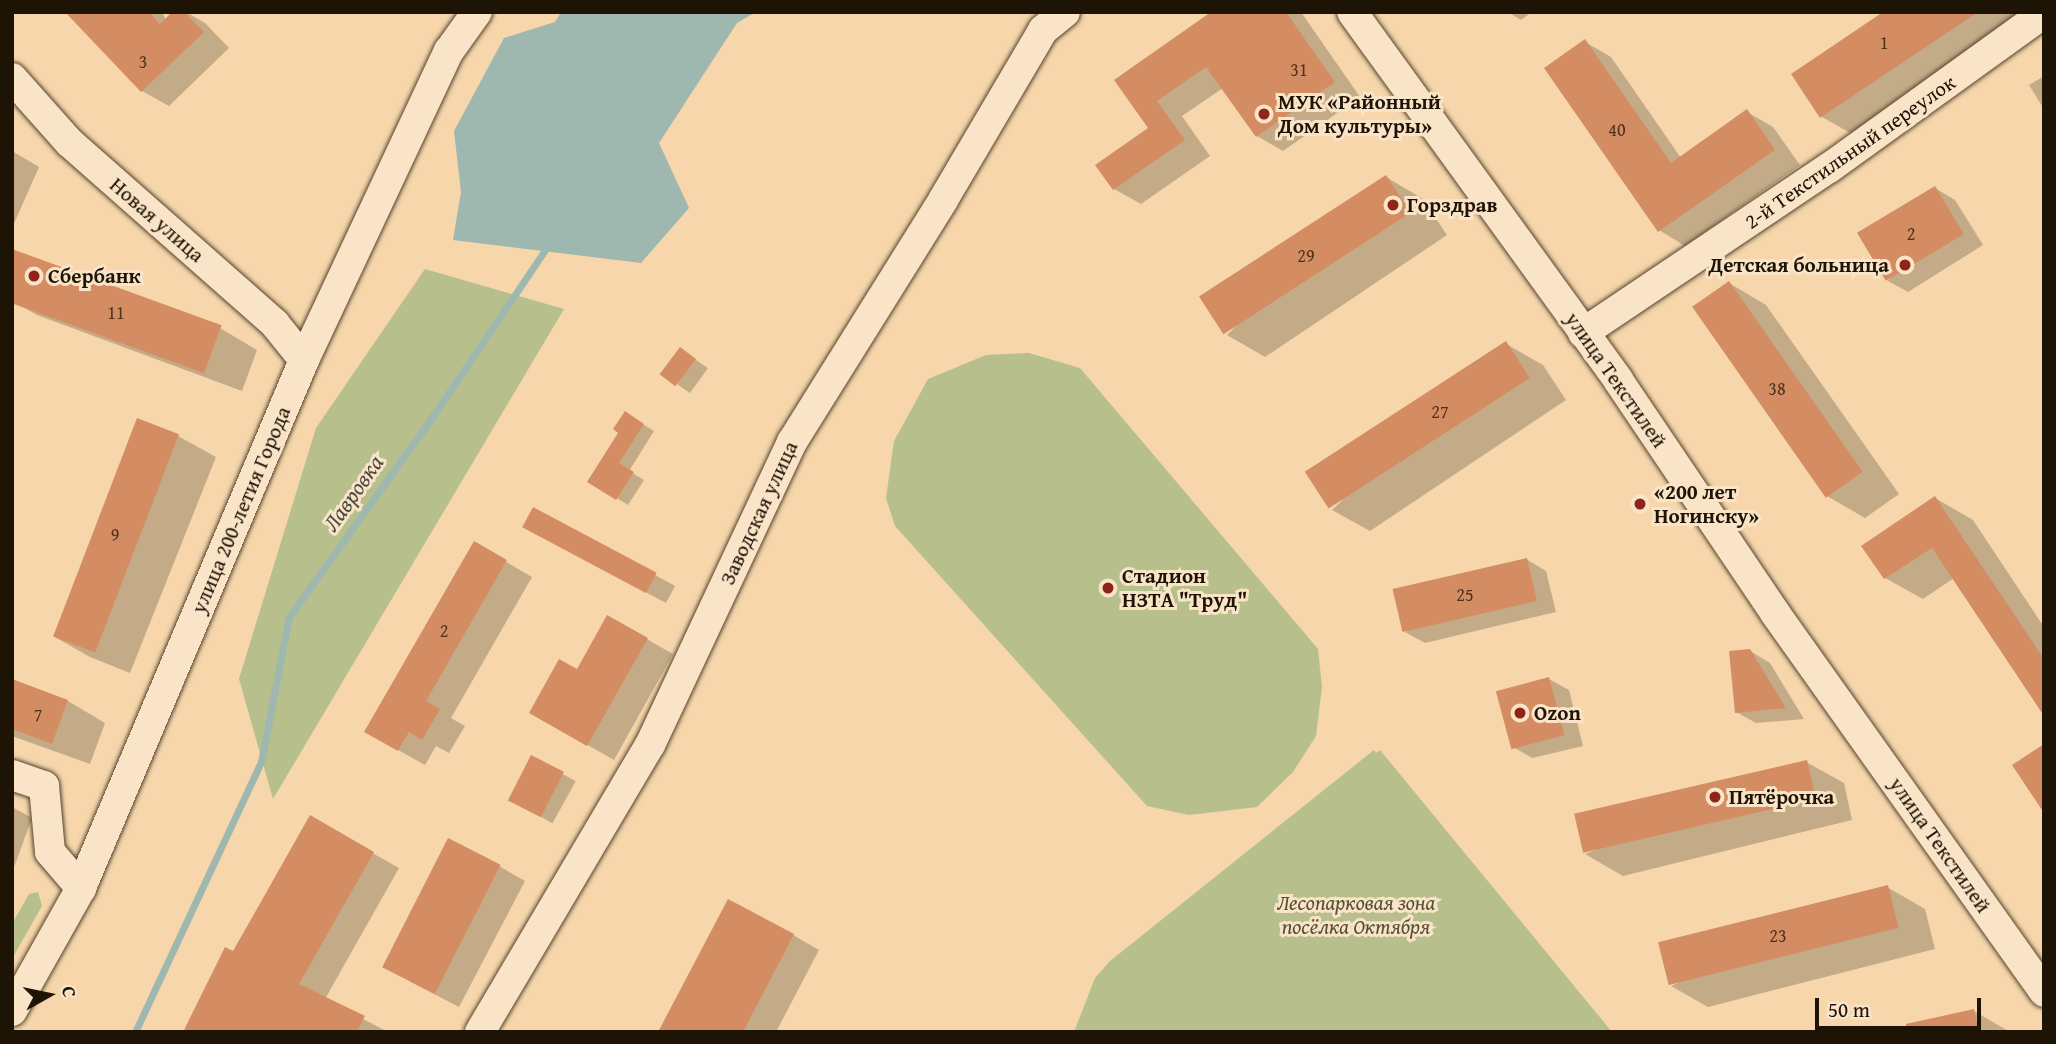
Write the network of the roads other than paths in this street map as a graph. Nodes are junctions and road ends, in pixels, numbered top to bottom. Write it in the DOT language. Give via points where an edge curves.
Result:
graph roads {
  1 [pos="477,12"];
  2 [pos="1065,12"];
  3 [pos="1352,12"];
  4 [pos="2044,13"];
  5 [pos="12,78"];
  6 [pos="1583,333"];
  7 [pos="304,360"];
  8 [pos="12,775"];
  9 [pos="80,888"];
  10 [pos="2044,992"];
  11 [pos="12,1011"];
  12 [pos="480,1032"];
  1 -- 7 [label="street, улица 200-летия Города" via="449,51"];
  2 -- 12 [label="street, Заводская улица" via="1043,30 792,442 650,746"];
  3 -- 6 [label="street, улица Текстилей"];
  4 -- 6 [label="street, 2-й Текстильный переулок" via="1829,168"];
  5 -- 7 [label="street, Новая улица" via="70,143 275,324"];
  6 -- 10 [label="street, улица Текстилей"];
  7 -- 9 [label="street, улица 200-летия Города"];
  8 -- 9 [label="street" via="44,786 50,852"];
  9 -- 11 [label="street, улица 200-летия Города"];
}
